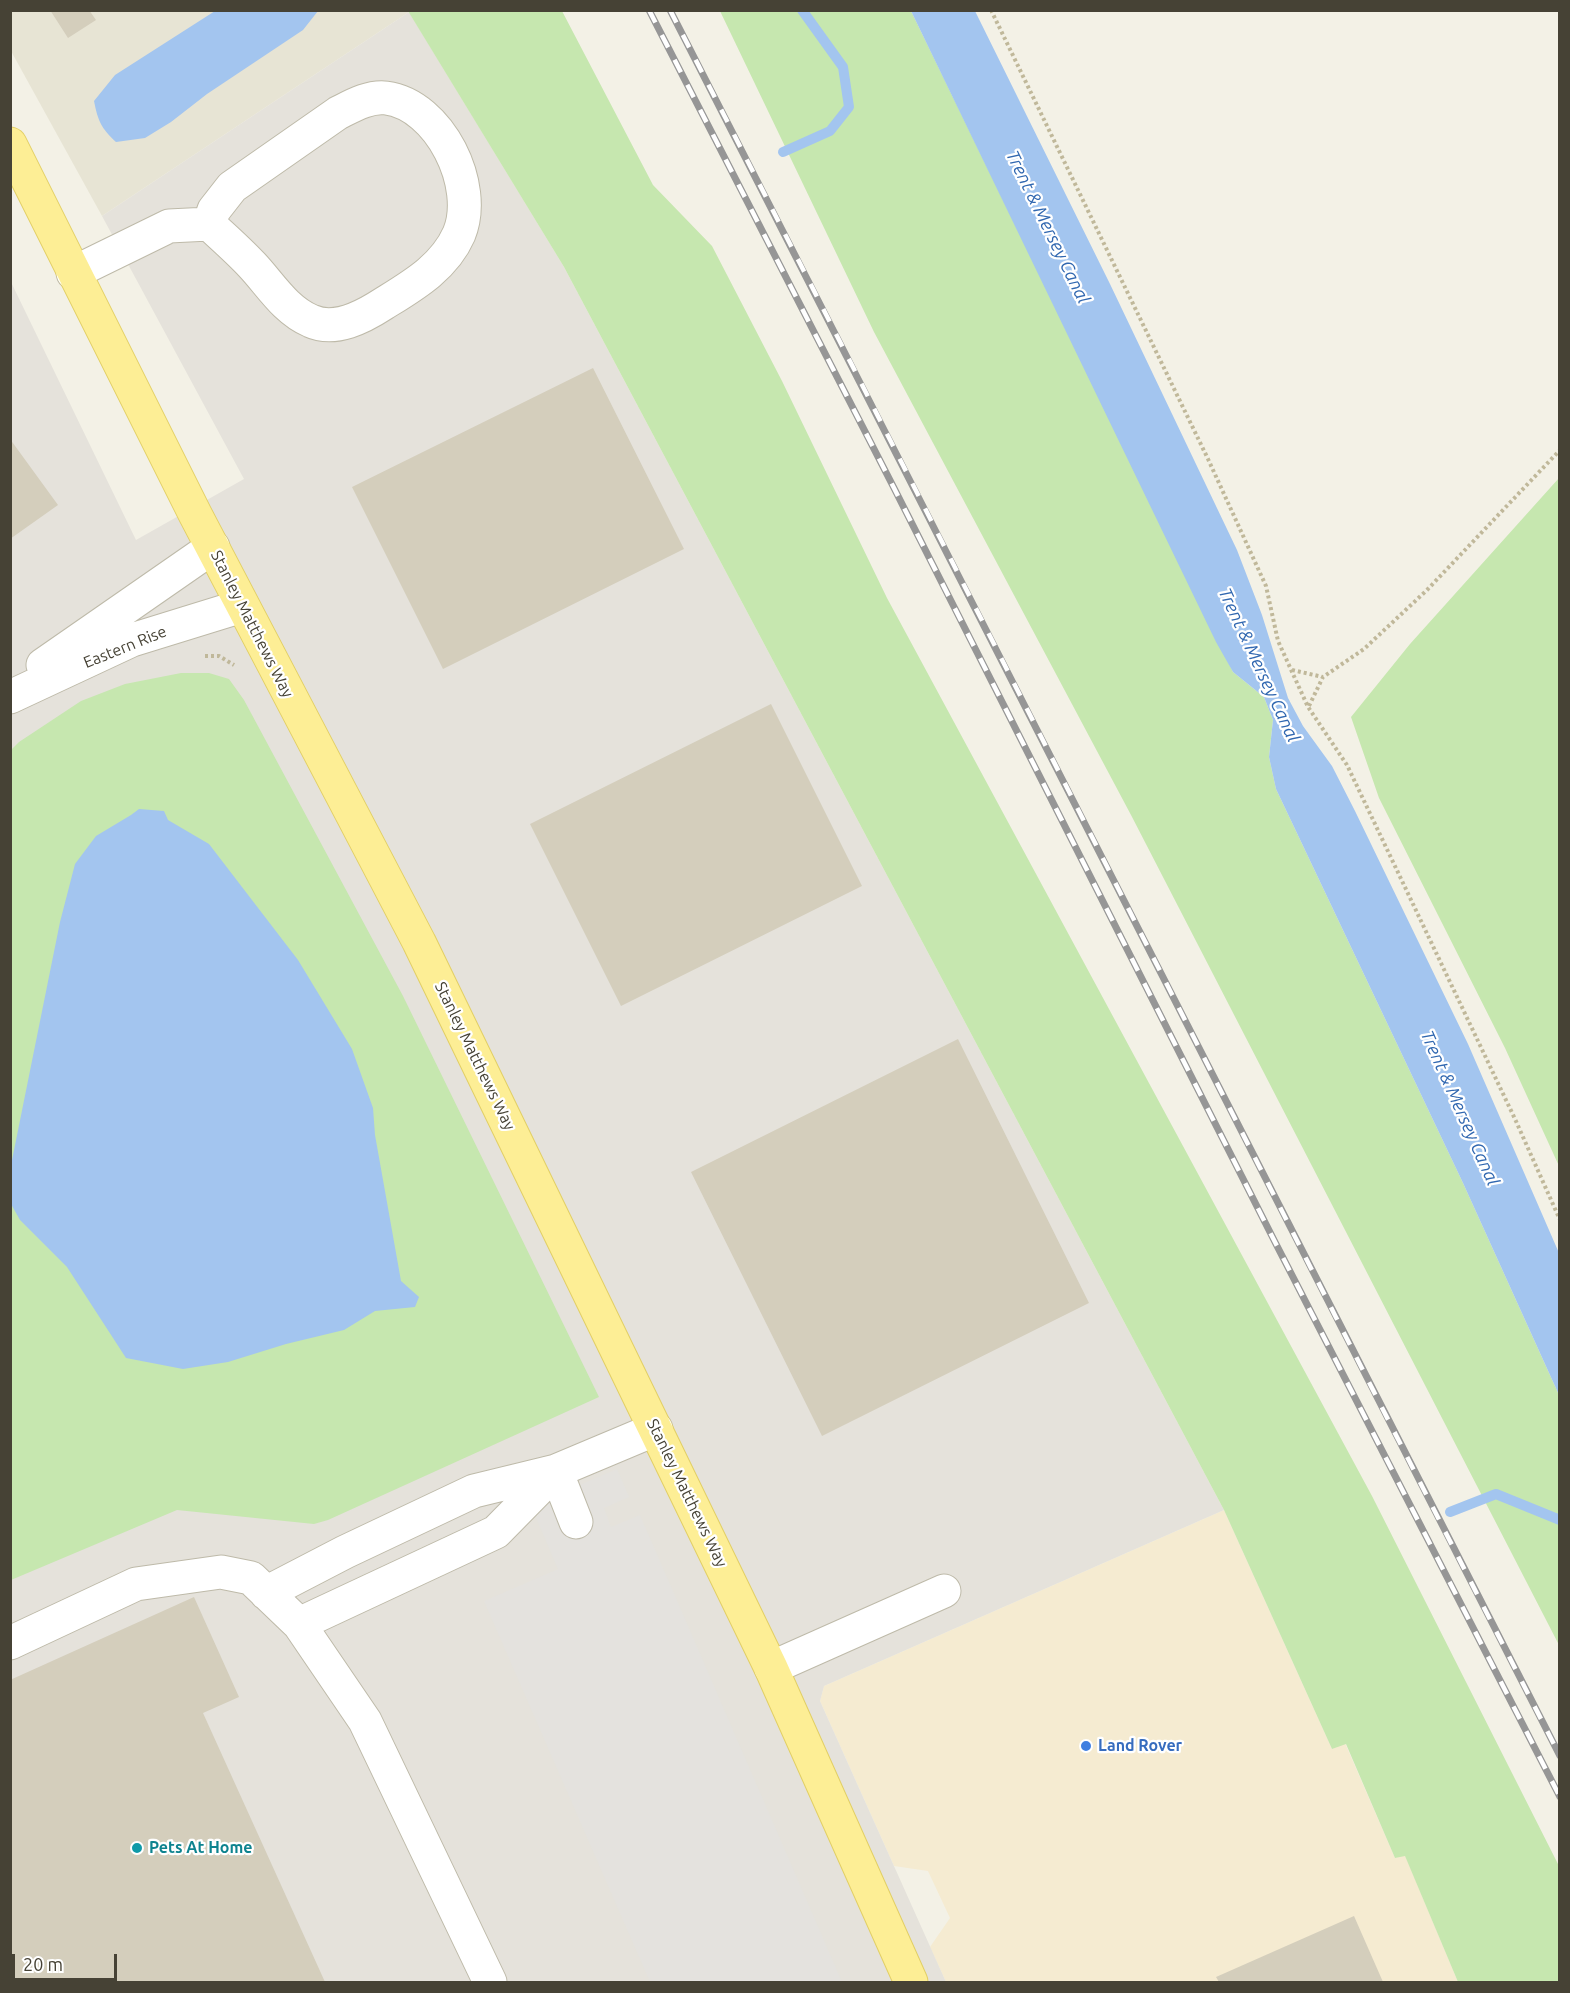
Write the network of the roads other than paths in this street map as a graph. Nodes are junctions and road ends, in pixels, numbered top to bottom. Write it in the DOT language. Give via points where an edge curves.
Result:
graph roads {
  1 [pos="10,144"];
  2 [pos="209,224"];
  3 [pos="74,273"];
  4 [pos="213,547"];
  5 [pos="243,606"];
  6 [pos="10,689"];
  7 [pos="10,697"];
  8 [pos="656,1429"];
  9 [pos="556,1471"];
  10 [pos="576,1521"];
  11 [pos="944,1591"];
  12 [pos="266,1593"];
  13 [pos="299,1624"];
  14 [pos="10,1643"];
  15 [pos="771,1668"];
  16 [pos="490,1983"];
  17 [pos="911,1983"];
  1 -- 3 [label="main road, Stanley Matthews Way"];
  2 -- 2 [label="street" via="252,264 291,309 311,322 340,324 361,318 425,278 458,235 465,202 452,153 438,129 404,102 383,98 338,113 232,187 214,210"];
  2 -- 3 [label="street" via="169,226"];
  3 -- 4 [label="main road, Stanley Matthews Way"];
  4 -- 5 [label="main road, Stanley Matthews Way"];
  4 -- 6 [label="street, Eastern Rise"];
  5 -- 7 [label="street, Eastern Rise" via="132,640"];
  5 -- 8 [label="main road, Stanley Matthews Way" via="419,942"];
  8 -- 9 [label="street"];
  8 -- 15 [label="main road, Stanley Matthews Way"];
  9 -- 10 [label="street"];
  9 -- 12 [label="street" via="474,1491"];
  9 -- 13 [label="street" via="496,1532"];
  11 -- 15 [label="street"];
  12 -- 13 [label="street"];
  12 -- 14 [label="street" via="251,1578 221,1572 136,1584"];
  13 -- 16 [label="street" via="365,1721"];
  15 -- 17 [label="main road, Stanley Matthews Way"];
}
